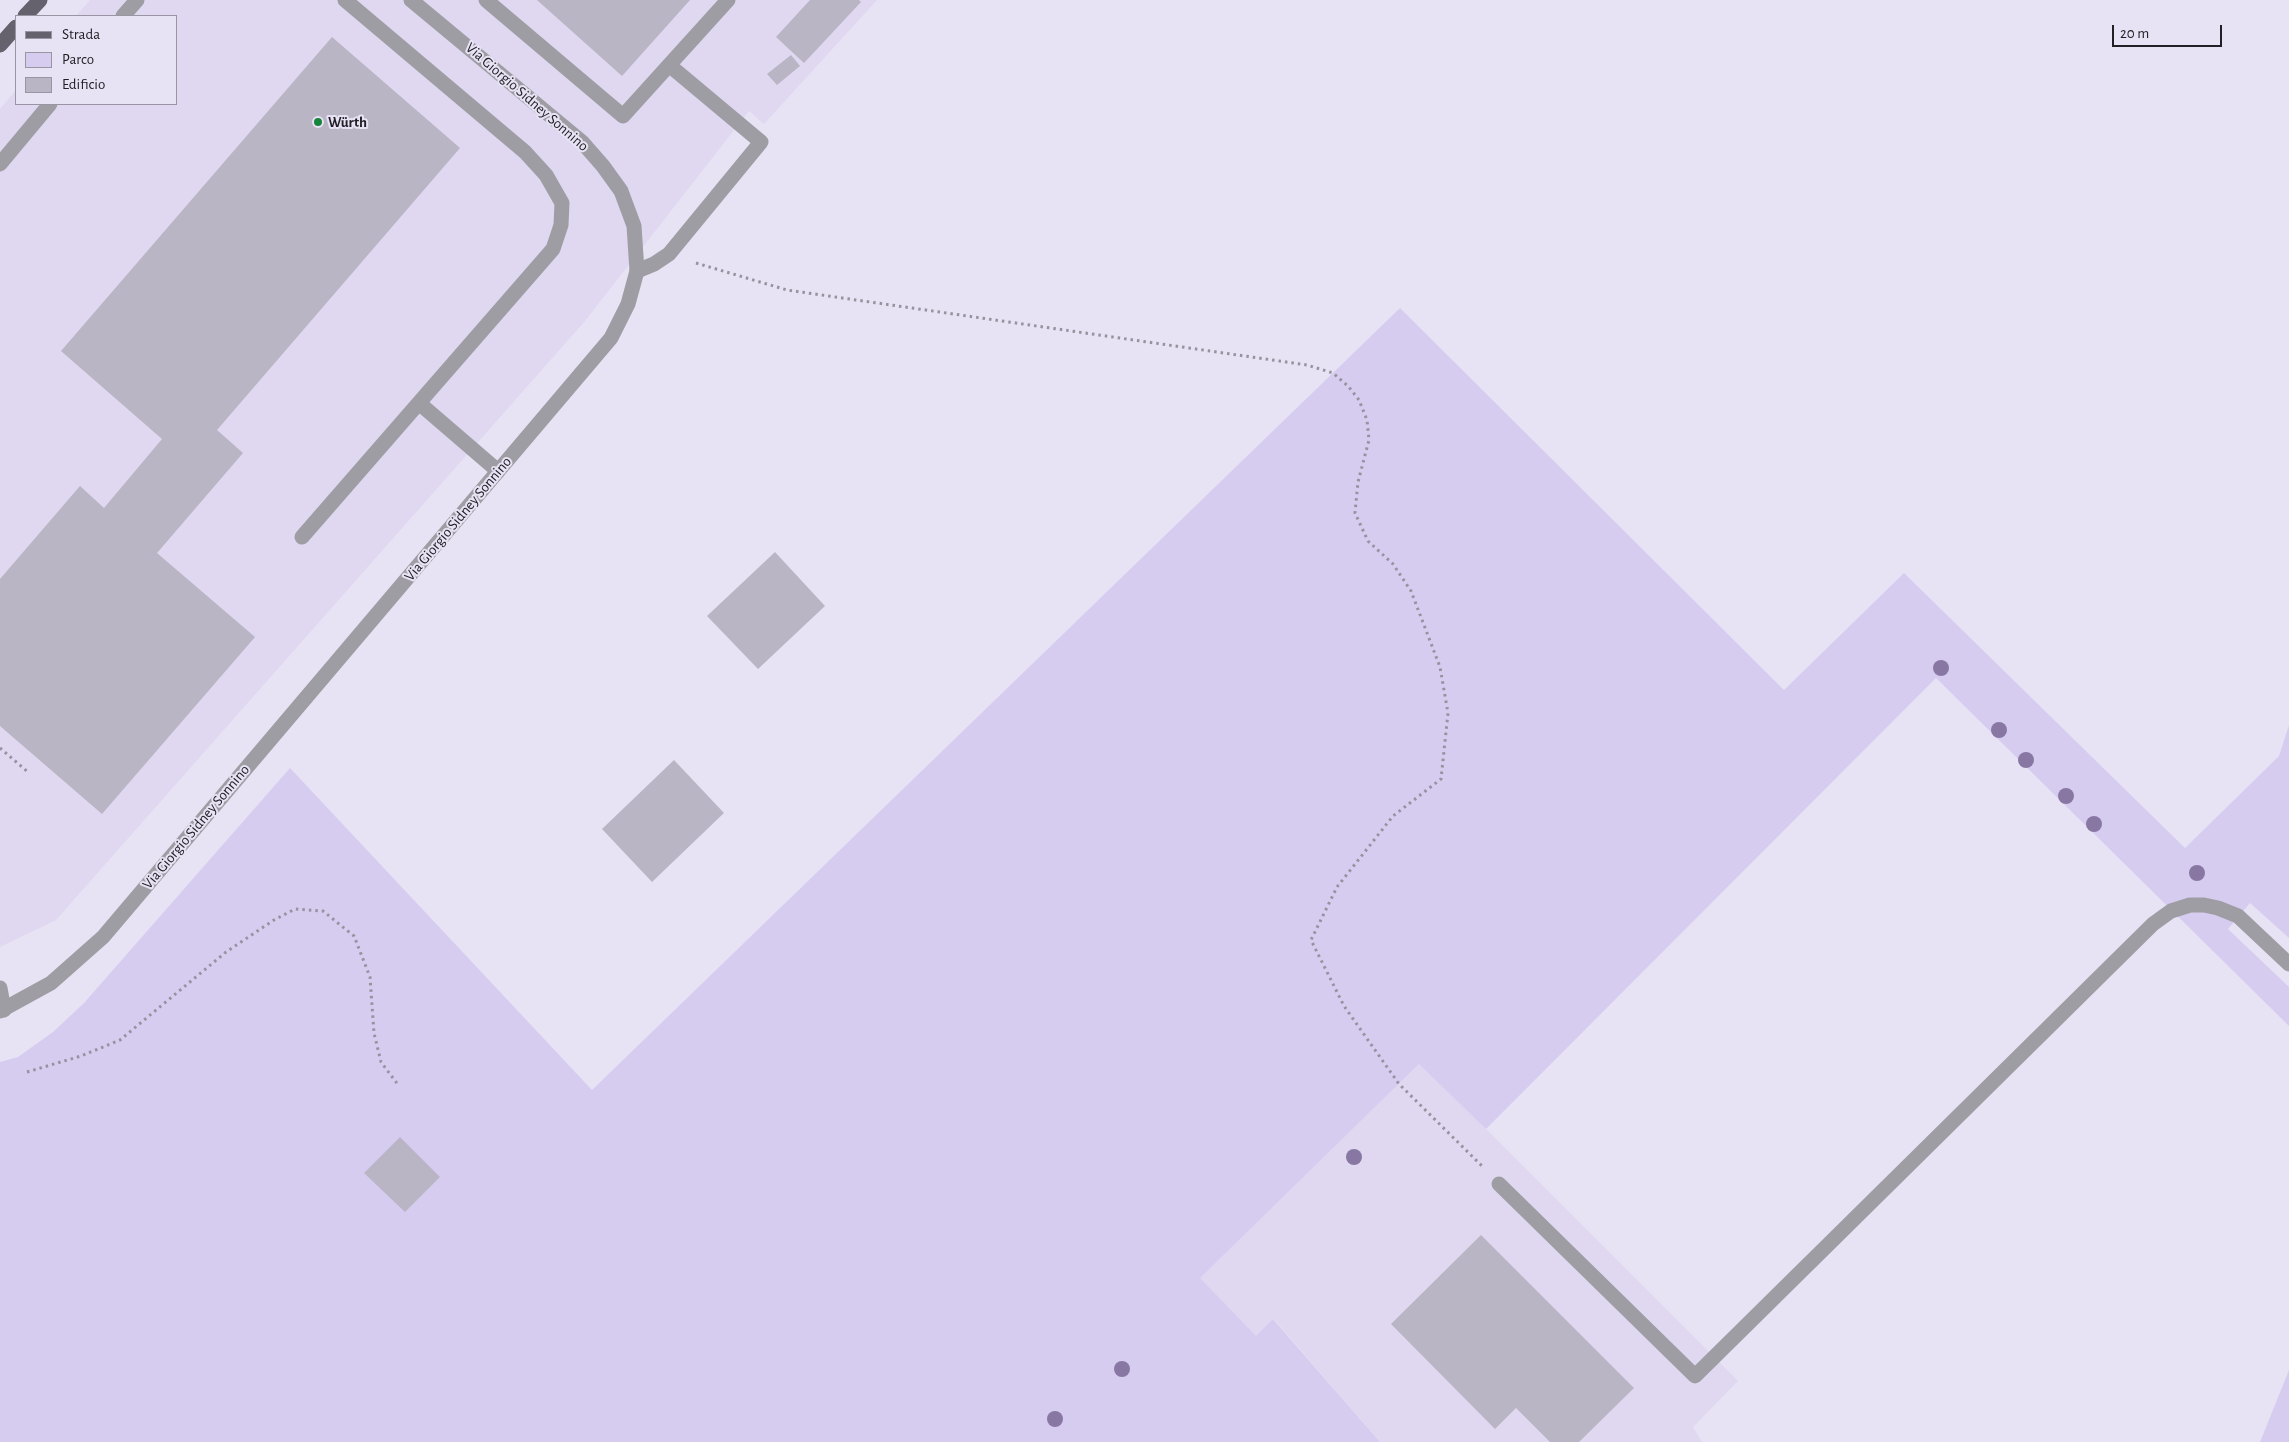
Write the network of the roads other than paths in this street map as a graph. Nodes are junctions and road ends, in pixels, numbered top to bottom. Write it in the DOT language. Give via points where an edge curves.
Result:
graph roads {
  1 [pos="40,0"];
  2 [pos="137,0"];
  3 [pos="345,0"];
  4 [pos="411,0"];
  5 [pos="486,0"];
  6 [pos="728,0"];
  7 [pos="27,15"];
  8 [pos="124,15"];
  9 [pos="15,28"];
  10 [pos="0,45"];
  11 [pos="669,65"];
  12 [pos="49,105"];
  13 [pos="0,164"];
  14 [pos="637,271"];
  15 [pos="418,403"];
  16 [pos="498,471"];
  17 [pos="302,537"];
  18 [pos="2289,964"];
  19 [pos="0,988"];
  20 [pos="2,1011"];
  21 [pos="1500,1184"];
  1 -- 7 [label="main road"];
  2 -- 8 [label="street"];
  3 -- 15 [label="street" via="525,152 546,175 562,203 561,226 553,249"];
  4 -- 14 [label="street, Via Giorgio Sidney Sonnino" via="582,142 603,166 621,191 634,226"];
  5 -- 11 [label="street" via="623,116"];
  6 -- 11 [label="street"];
  9 -- 10 [label="main road"];
  11 -- 14 [label="street" via="761,142 670,254"];
  12 -- 13 [label="street"];
  14 -- 16 [label="street, Via Giorgio Sidney Sonnino" via="628,304 611,338"];
  15 -- 16 [label="street"];
  15 -- 17 [label="street"];
  16 -- 20 [label="street, Via Giorgio Sidney Sonnino" via="103,937 51,983"];
  18 -- 21 [label="street" via="2238,916 2204,905 2171,911 2153,924 1695,1376"];
  19 -- 20 [label="street"];
}
